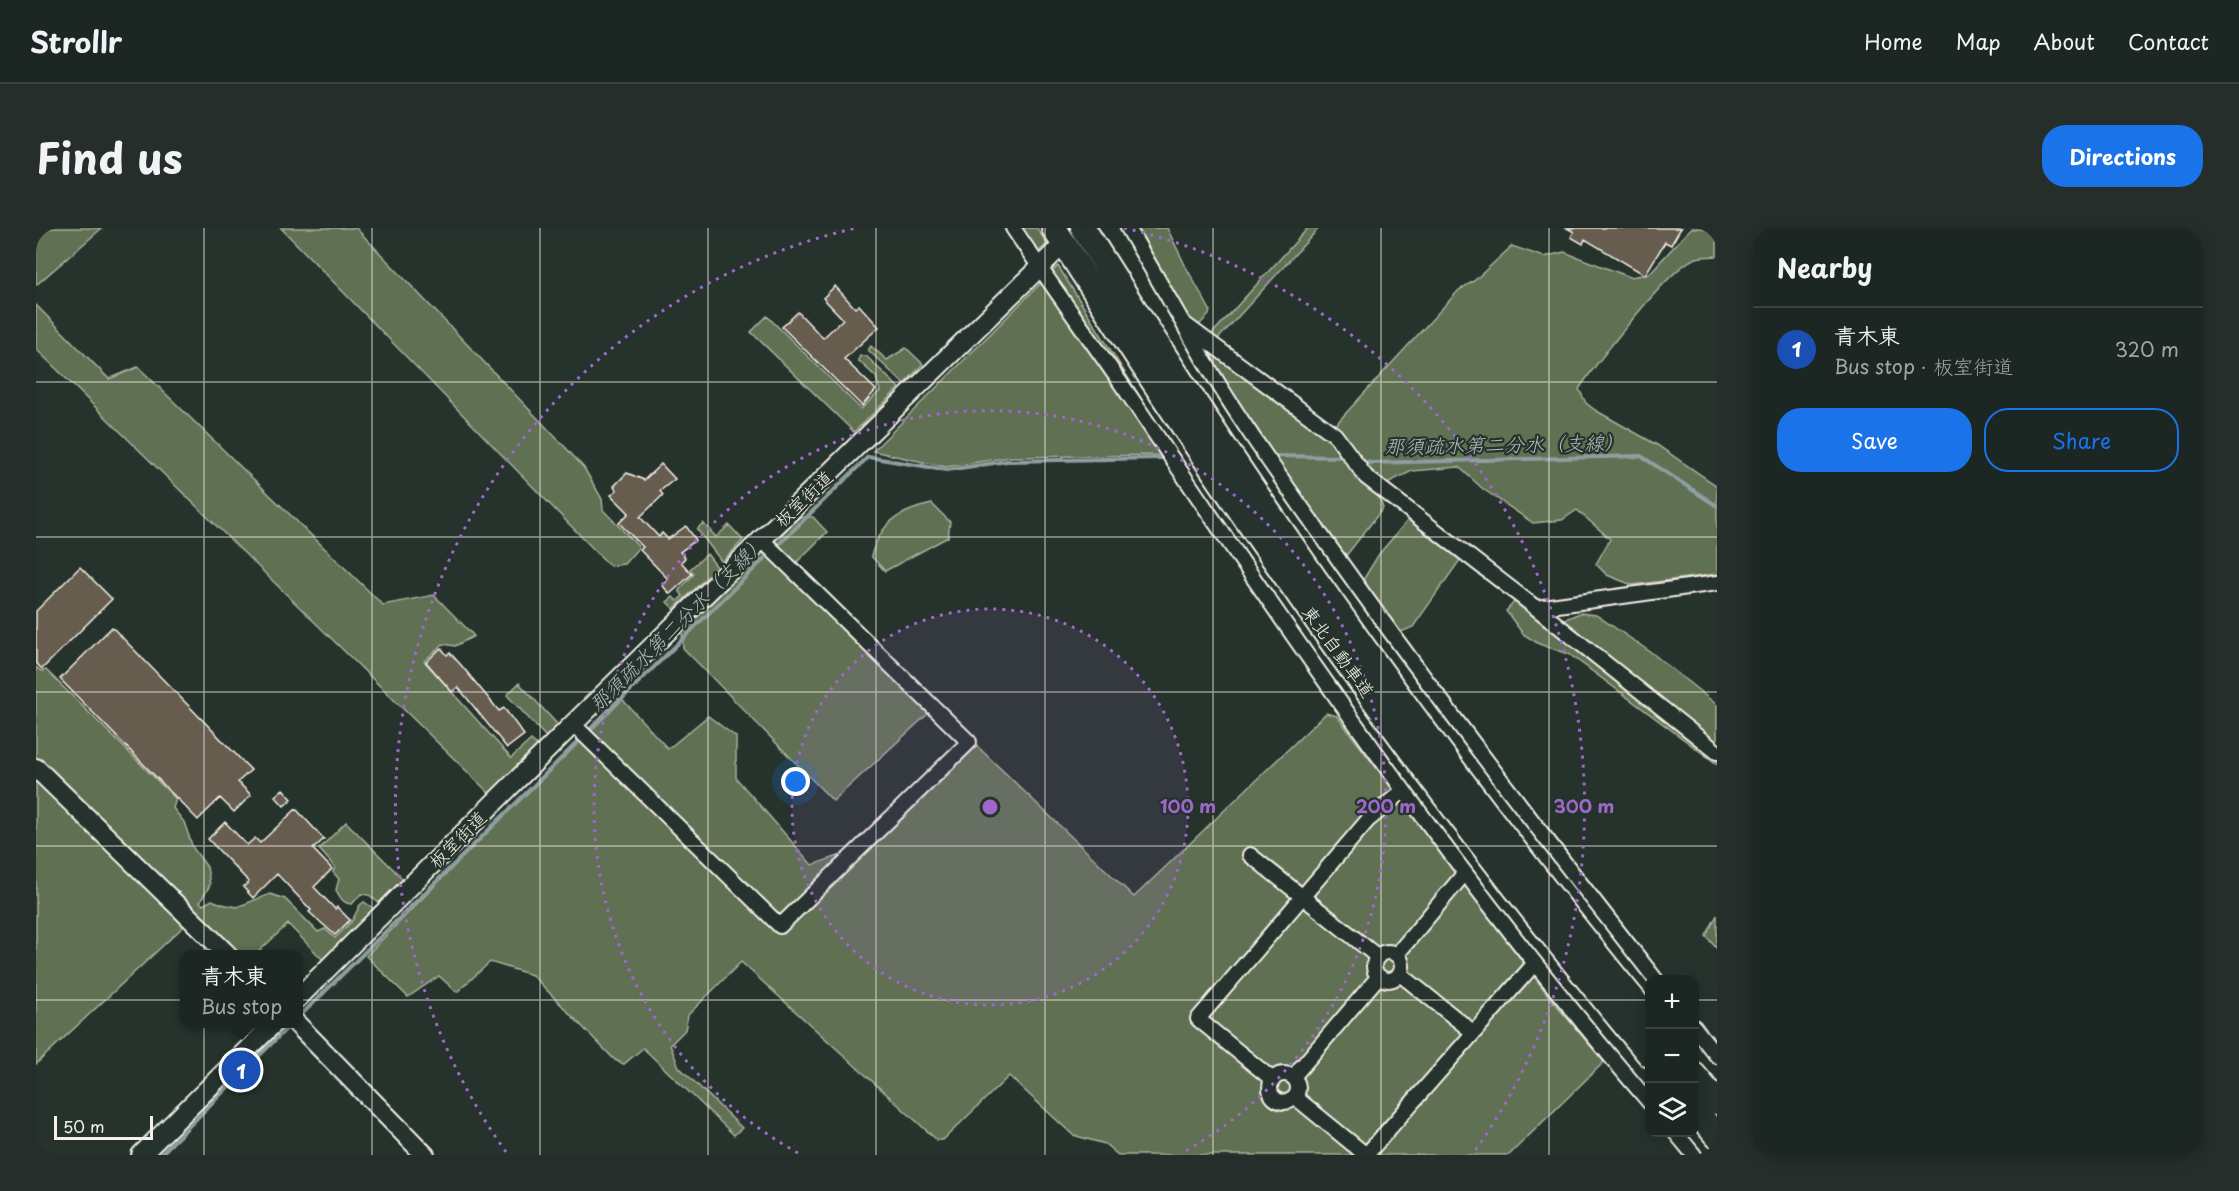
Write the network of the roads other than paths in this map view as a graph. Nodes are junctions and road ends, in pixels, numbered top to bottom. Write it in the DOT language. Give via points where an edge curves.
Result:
graph roads {
  1 [pos="1012,228"];
  2 [pos="1054,228"];
  3 [pos="1083,228"];
  4 [pos="1128,228"];
  5 [pos="1054,253"];
  6 [pos="1039,268"];
  7 [pos="1184,323"];
  8 [pos="761,539"];
  9 [pos="1717,583"];
  10 [pos="1536,608"];
  11 [pos="573,724"];
  12 [pos="1717,752"];
  13 [pos="36,768"];
  14 [pos="1403,791"];
  15 [pos="1250,855"];
  16 [pos="1464,874"];
  17 [pos="1303,897"];
  18 [pos="223,950"];
  19 [pos="1397,954"];
  20 [pos="1377,957"];
  21 [pos="1535,963"];
  22 [pos="1400,974"];
  23 [pos="1652,975"];
  24 [pos="1379,976"];
  25 [pos="303,993"];
  26 [pos="1645,1014"];
  27 [pos="268,1028"];
  28 [pos="302,1028"];
  29 [pos="1696,1029"];
  30 [pos="1474,1033"];
  31 [pos="1645,1050"];
  32 [pos="1717,1056"];
  33 [pos="1293,1077"];
  34 [pos="1273,1080"];
  35 [pos="1699,1080"];
  36 [pos="1295,1097"];
  37 [pos="1645,1097"];
  38 [pos="1717,1102"];
  39 [pos="1699,1114"];
  40 [pos="1717,1136"];
  41 [pos="1679,1137"];
  42 [pos="141,1155"];
  43 [pos="425,1155"];
  44 [pos="1694,1155"];
  1 -- 6 [label="street"];
  2 -- 31 [label="highway, 東北自動車道" via="1144,370 1322,630 1440,790"];
  3 -- 26 [label="highway, 東北自動車道" via="1162,356 1348,626 1442,757"];
  4 -- 7 [label="street"];
  5 -- 6 [label="main road, 板室街道"];
  6 -- 8 [label="main road, 板室街道"];
  6 -- 14 [label="street"];
  7 -- 10 [label="street" via="1335,435 1366,477"];
  7 -- 23 [label="street" via="1210,373 1253,439 1360,590 1495,774"];
  8 -- 11 [label="main road, 板室街道"];
  8 -- 11 [label="street" via="969,742 780,926"];
  9 -- 10 [label="street"];
  10 -- 12 [label="street"];
  11 -- 25 [label="main road, 板室街道"];
  13 -- 18 [label="main road"];
  14 -- 16 [label="street"];
  14 -- 17 [label="street" via="1368,820"];
  15 -- 17 [label="street"];
  16 -- 19 [label="street"];
  16 -- 21 [label="street"];
  17 -- 20 [label="street"];
  17 -- 34 [label="street" via="1198,1019"];
  19 -- 20 [label="street" via="1388,951"];
  19 -- 22 [label="street" via="1402,962"];
  20 -- 24 [label="street" via="1374,967"];
  21 -- 30 [label="street"];
  21 -- 37 [label="street"];
  22 -- 24 [label="street" via="1391,980"];
  22 -- 30 [label="street"];
  24 -- 33 [label="street"];
  27 -- 42 [label="main road"];
  28 -- 43 [label="main road"];
  29 -- 32 [label="street"];
  30 -- 36 [label="street" via="1366,1155"];
  33 -- 34 [label="street" via="1283,1074"];
  33 -- 36 [label="street" via="1298,1089"];
  34 -- 36 [label="street" via="1270,1091 1274,1098 1285,1103"];
  35 -- 38 [label="highway"];
  39 -- 40 [label="highway"];
  41 -- 44 [label="street"];
}
